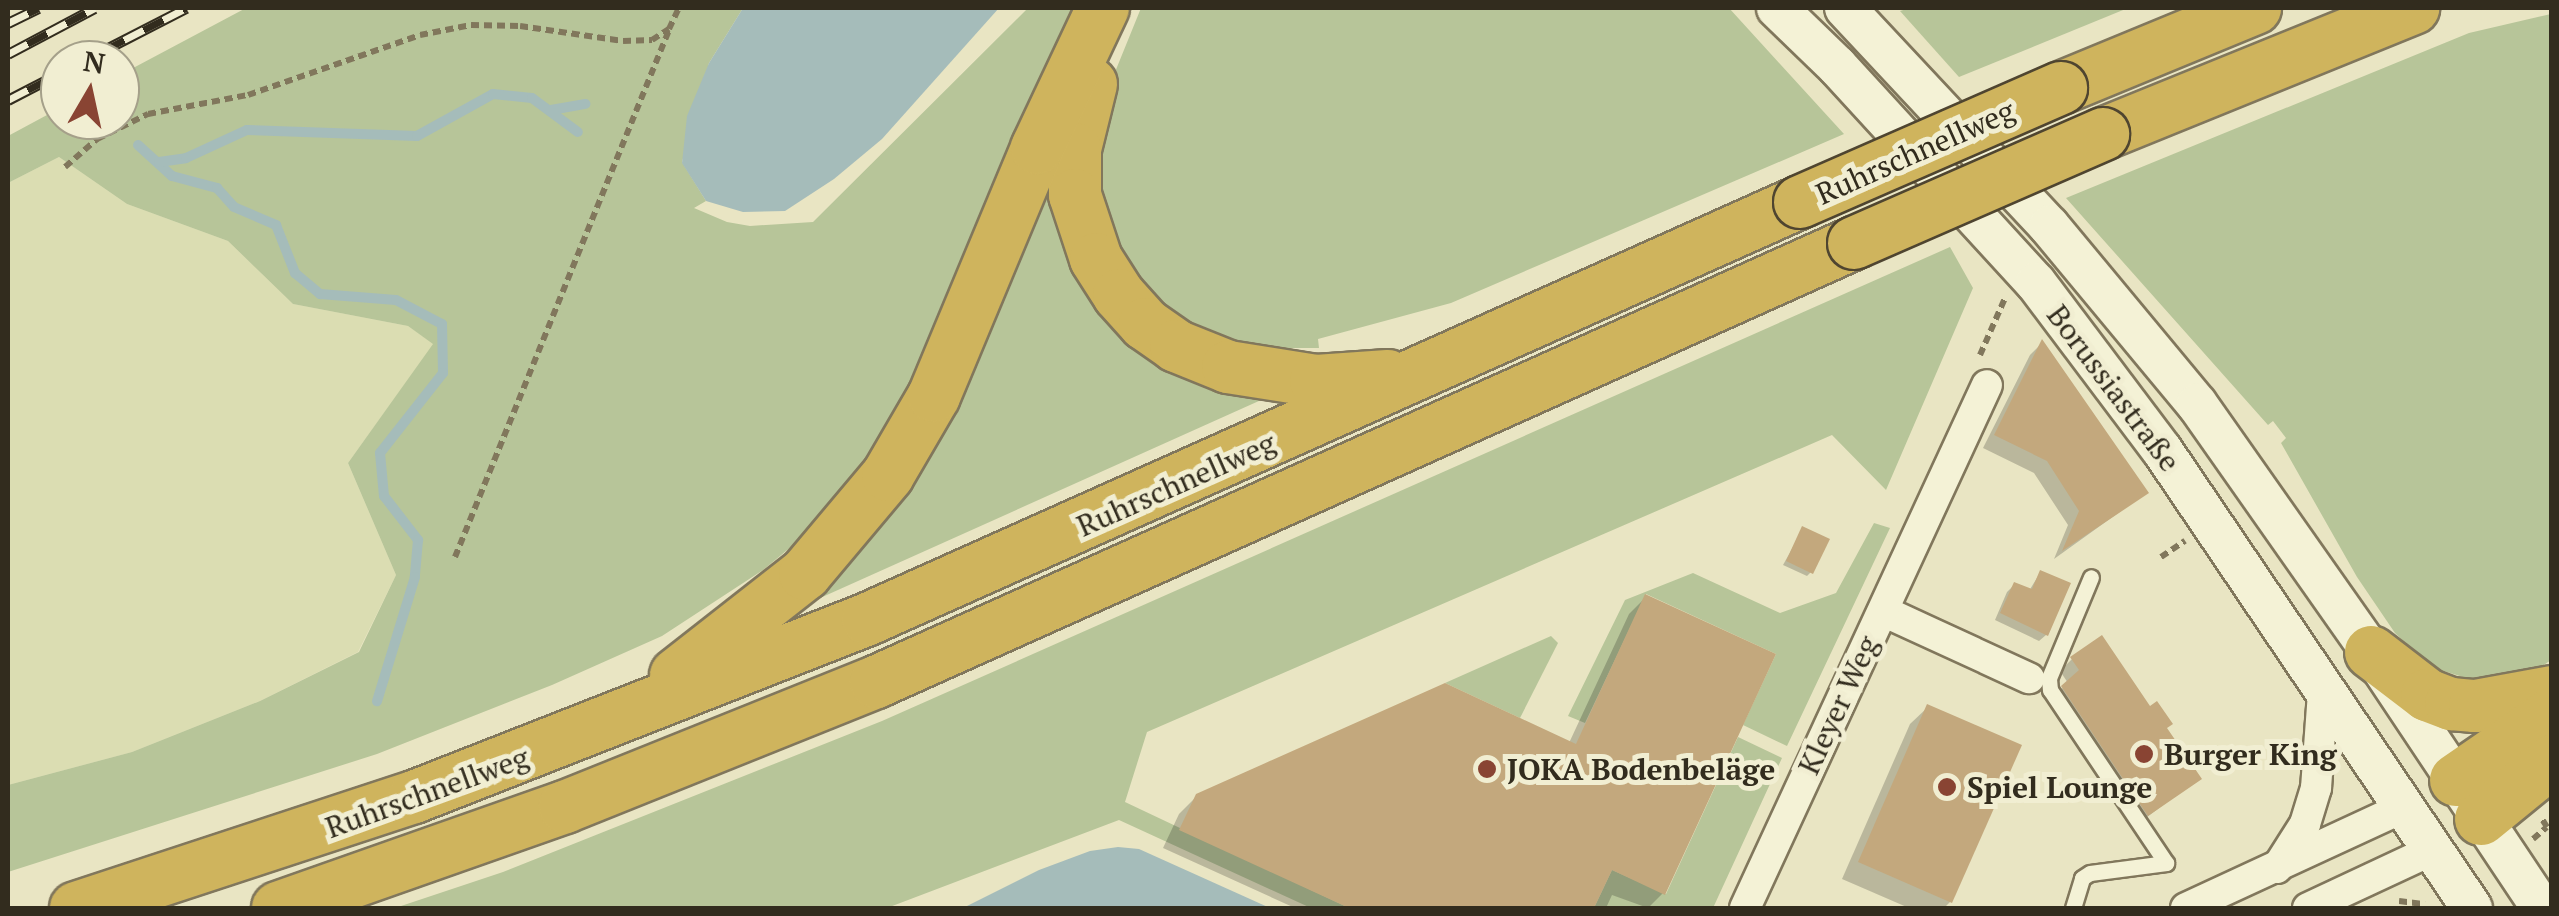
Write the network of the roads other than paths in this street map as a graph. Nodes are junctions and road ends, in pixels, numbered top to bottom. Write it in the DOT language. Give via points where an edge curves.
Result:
graph roads {
  1 [pos="1103,8"];
  2 [pos="1124,8"];
  3 [pos="1777,8"];
  4 [pos="1846,8"];
  5 [pos="2255,8"];
  6 [pos="2413,8"];
  7 [pos="1480,348"];
  8 [pos="1980,378"];
  9 [pos="2091,577"];
  10 [pos="1883,611"];
  11 [pos="2371,652"];
  12 [pos="2029,678"];
  13 [pos="2323,692"];
  14 [pos="2552,692"];
  15 [pos="2552,714"];
  16 [pos="552,747"];
  17 [pos="2552,762"];
  18 [pos="2468,799"];
  19 [pos="2402,808"];
  20 [pos="2430,851"];
  21 [pos="2277,868"];
  22 [pos="76,908"];
  23 [pos="278,908"];
  24 [pos="1745,908"];
  25 [pos="2072,908"];
  26 [pos="2186,908"];
  27 [pos="2308,908"];
  28 [pos="2472,908"];
  29 [pos="2542,908"];
  1 -- 16 [label="highway" via="934,396 888,475 806,574 764,610 644,698"];
  2 -- 7 [label="highway" via="1104,45 1078,125 1075,194 1096,259 1146,324 1176,346 1228,366 1316,380 1388,376"];
  3 -- 13 [label="main road, Borussiastraße" via="2036,283 2162,450"];
  4 -- 11 [label="main road, Borussiastraße" via="2142,332"];
  5 -- 7 [label="highway, Ruhrschnellweg, bridge" via="1800,202"];
  6 -- 23 [label="highway, Ruhrschnellweg, bridge" via="1854,242 876,682 565,807"];
  7 -- 16 [label="highway, Ruhrschnellweg" via="868,619"];
  8 -- 10 [label="street, Kleyer Weg"];
  9 -- 25 [label="lane" via="2050,690 2166,863 2090,873"];
  10 -- 12 [label="street, Kleyer Weg"];
  10 -- 24 [label="street, Kleyer Weg"];
  11 -- 14 [label="highway" via="2427,695 2451,704"];
  11 -- 18 [label="main road, Borussiastraße"];
  13 -- 19 [label="main road, Borussiastraße"];
  13 -- 21 [label="street" via="2316,788 2305,824"];
  15 -- 18 [label="highway"];
  16 -- 22 [label="highway, Ruhrschnellweg"];
  17 -- 18 [label="highway"];
  18 -- 19 [label="main road"];
  18 -- 20 [label="main road"];
  18 -- 29 [label="main road, Borussiastraße"];
  19 -- 20 [label="main road, Borussiastraße"];
  19 -- 21 [label="street"];
  20 -- 27 [label="street"];
  20 -- 28 [label="main road, Borussiastraße"];
  21 -- 26 [label="street"];
}
